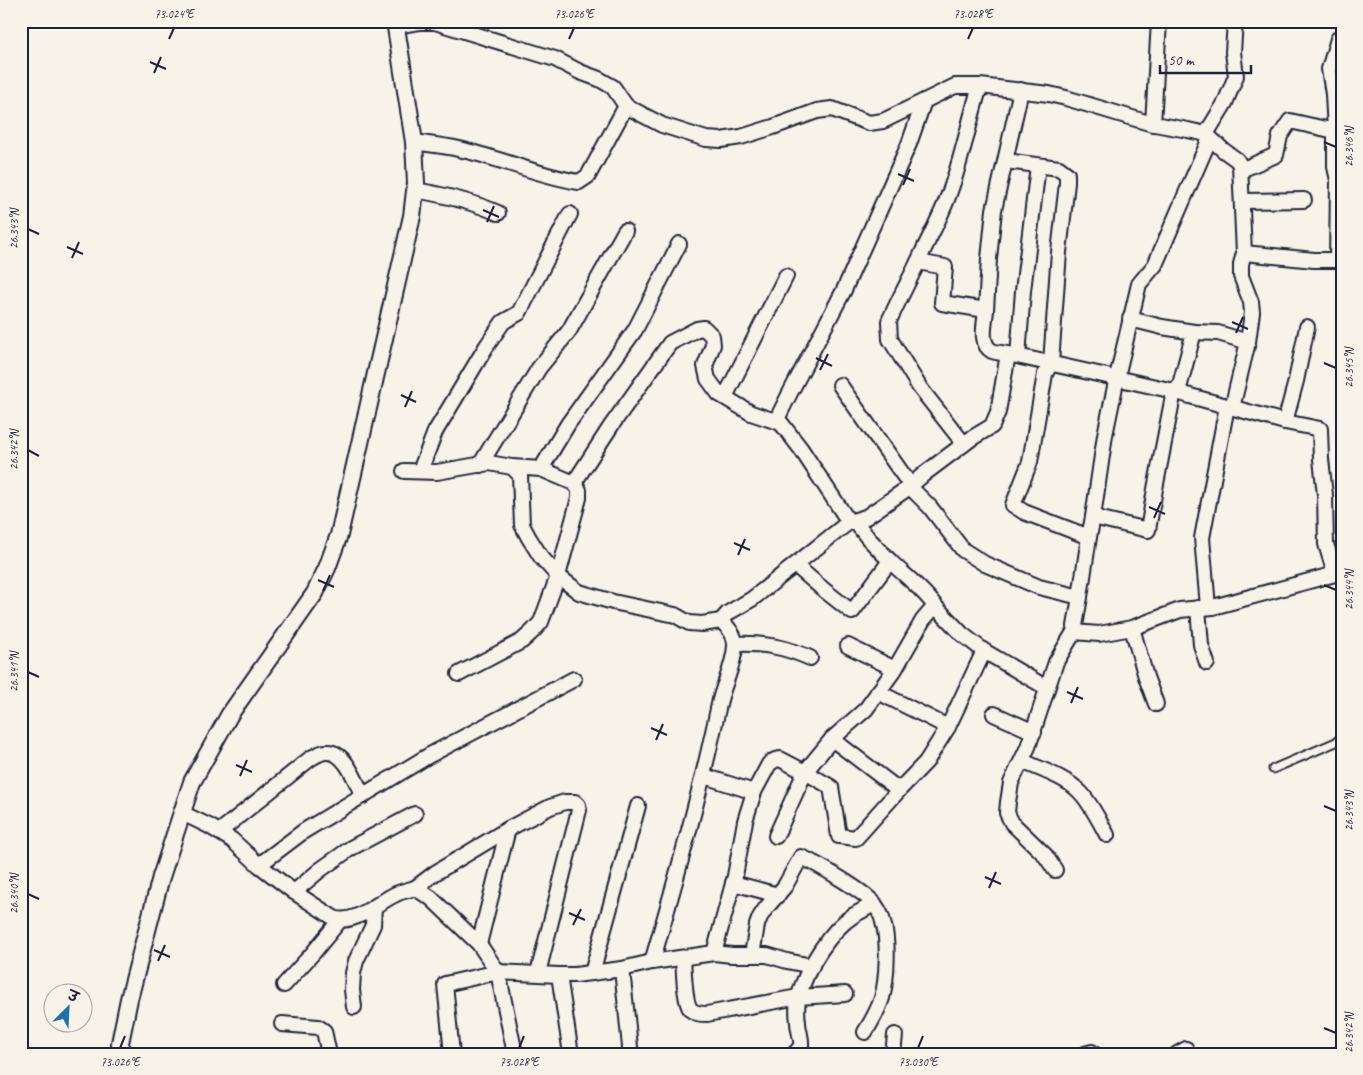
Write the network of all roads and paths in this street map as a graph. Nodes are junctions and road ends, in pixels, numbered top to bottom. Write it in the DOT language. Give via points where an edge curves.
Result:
graph roads {
  1 [pos="1159,21"];
  2 [pos="1235,21"];
  3 [pos="395,23"];
  4 [pos="1338,39"];
  5 [pos="980,86"];
  6 [pos="1021,90"];
  7 [pos="924,100"];
  8 [pos="626,106"];
  9 [pos="1153,124"];
  10 [pos="1335,132"];
  11 [pos="1208,136"];
  12 [pos="414,142"];
  13 [pos="1006,161"];
  14 [pos="1038,166"];
  15 [pos="1241,170"];
  16 [pos="1340,179"];
  17 [pos="415,190"];
  18 [pos="1304,200"];
  19 [pos="1243,201"];
  20 [pos="498,213"];
  21 [pos="570,214"];
  22 [pos="624,231"];
  23 [pos="679,244"];
  24 [pos="1244,253"];
  25 [pos="1339,260"];
  26 [pos="918,262"];
  27 [pos="786,276"];
  28 [pos="986,310"];
  29 [pos="1130,319"];
  30 [pos="1307,327"];
  31 [pos="1194,332"];
  32 [pos="1248,342"];
  33 [pos="1013,355"];
  34 [pos="1051,363"];
  35 [pos="1117,377"];
  36 [pos="840,385"];
  37 [pos="1176,391"];
  38 [pos="725,397"];
  39 [pos="1230,407"];
  40 [pos="776,421"];
  41 [pos="1285,422"];
  42 [pos="964,444"];
  43 [pos="480,465"];
  44 [pos="512,467"];
  45 [pos="541,470"];
  46 [pos="420,471"];
  47 [pos="404,472"];
  48 [pos="574,483"];
  49 [pos="911,486"];
  50 [pos="1093,517"];
  51 [pos="852,522"];
  52 [pos="1089,537"];
  53 [pos="890,561"];
  54 [pos="795,565"];
  55 [pos="1338,572"];
  56 [pos="558,576"];
  57 [pos="1080,597"];
  58 [pos="935,606"];
  59 [pos="1203,608"];
  60 [pos="721,621"];
  61 [pos="1132,628"];
  62 [pos="1074,632"];
  63 [pos="736,644"];
  64 [pos="848,646"];
  65 [pos="984,651"];
  66 [pos="810,658"];
  67 [pos="1207,663"];
  68 [pos="895,669"];
  69 [pos="459,674"];
  70 [pos="574,680"];
  71 [pos="1047,688"];
  72 [pos="878,692"];
  73 [pos="1156,704"];
  74 [pos="994,714"];
  75 [pos="948,727"];
  76 [pos="1034,732"];
  77 [pos="1342,737"];
  78 [pos="832,739"];
  79 [pos="1022,761"];
  80 [pos="1273,769"];
  81 [pos="805,772"];
  82 [pos="704,776"];
  83 [pos="899,790"];
  84 [pos="754,792"];
  85 [pos="364,796"];
  86 [pos="638,806"];
  87 [pos="182,813"];
  88 [pos="415,814"];
  89 [pos="508,829"];
  90 [pos="219,832"];
  91 [pos="1107,835"];
  92 [pos="776,836"];
  93 [pos="258,865"];
  94 [pos="1055,870"];
  95 [pos="733,883"];
  96 [pos="415,888"];
  97 [pos="294,892"];
  98 [pos="778,895"];
  99 [pos="874,903"];
  100 [pos="374,907"];
  101 [pos="340,920"];
  102 [pos="479,944"];
  103 [pos="714,953"];
  104 [pos="752,954"];
  105 [pos="683,958"];
  106 [pos="652,962"];
  107 [pos="812,966"];
  108 [pos="622,969"];
  109 [pos="498,972"];
  110 [pos="538,973"];
  111 [pos="592,973"];
  112 [pos="559,976"];
  113 [pos="284,985"];
  114 [pos="845,994"];
  115 [pos="798,998"];
  116 [pos="354,1007"];
  117 [pos="282,1024"];
  118 [pos="865,1032"];
  119 [pos="895,1035"];
  120 [pos="120,1054"];
  121 [pos="329,1054"];
  122 [pos="452,1054"];
  123 [pos="515,1054"];
  124 [pos="571,1054"];
  125 [pos="630,1054"];
  126 [pos="794,1054"];
  127 [pos="894,1054"];
  128 [pos="1084,1054"];
  129 [pos="1092,1054"];
  1 -- 9 [label="street"];
  2 -- 11 [label="street" via="1233,52 1236,76"];
  3 -- 8 [label="street" via="435,22 556,59 613,87"];
  3 -- 12 [label="street"];
  4 -- 10 [label="street" via="1329,69"];
  5 -- 6 [label="street"];
  5 -- 7 [label="street" via="955,86"];
  5 -- 26 [label="street" via="948,196"];
  6 -- 9 [label="street" via="1066,98"];
  6 -- 13 [label="street"];
  7 -- 8 [label="street" via="883,121 869,123 832,109 722,140 687,134"];
  7 -- 40 [label="street" via="909,144 844,290"];
  8 -- 12 [label="street" via="588,176 579,182 558,179 469,151"];
  9 -- 11 [label="street"];
  10 -- 15 [label="street" via="1290,121 1280,136 1276,155"];
  10 -- 16 [label="street" via="1335,168"];
  11 -- 15 [label="street" via="1237,160"];
  11 -- 29 [label="street" via="1154,265 1139,284"];
  12 -- 17 [label="street"];
  13 -- 14 [label="street"];
  13 -- 28 [label="street" via="994,210"];
  14 -- 33 [label="street"];
  14 -- 34 [label="street" via="1059,168 1067,174"];
  15 -- 19 [label="street"];
  16 -- 25 [label="street"];
  17 -- 20 [label="street" via="445,195"];
  17 -- 87 [label="street" via="339,535 315,594 230,714 192,782"];
  18 -- 19 [label="street"];
  19 -- 24 [label="street"];
  21 -- 46 [label="street" via="519,313 503,322 435,432"];
  22 -- 43 [label="street" via="569,332 539,368"];
  23 -- 45 [label="street" via="635,330 568,424"];
  24 -- 25 [label="street"];
  24 -- 32 [label="street" via="1241,276 1252,312"];
  26 -- 28 [label="street" via="945,267 942,303"];
  26 -- 42 [label="street" via="889,321 890,339 920,388"];
  27 -- 38 [label="street"];
  28 -- 33 [label="street" via="986,346 993,351"];
  29 -- 31 [label="street"];
  29 -- 35 [label="street"];
  30 -- 41 [label="street"];
  31 -- 32 [label="street" via="1218,333"];
  31 -- 37 [label="street"];
  32 -- 39 [label="street"];
  33 -- 34 [label="street"];
  33 -- 42 [label="street" via="992,426"];
  34 -- 35 [label="street"];
  34 -- 52 [label="street" via="1045,374 1030,462 1013,505"];
  35 -- 37 [label="street"];
  35 -- 50 [label="street"];
  36 -- 49 [label="street"];
  37 -- 39 [label="street"];
  37 -- 50 [label="street" via="1148,530"];
  38 -- 40 [label="street" via="751,413"];
  38 -- 48 [label="street" via="708,379 706,366 713,345 712,336 704,328 670,343"];
  39 -- 41 [label="street"];
  39 -- 59 [label="street" via="1202,538"];
  40 -- 51 [label="street" via="801,449"];
  41 -- 55 [label="street" via="1320,429 1326,544"];
  42 -- 49 [label="street"];
  43 -- 44 [label="street" via="489,463"];
  43 -- 46 [label="street" via="437,472"];
  44 -- 45 [label="street"];
  44 -- 56 [label="street" via="520,476 522,525 541,557"];
  45 -- 48 [label="street"];
  46 -- 47 [label="street"];
  48 -- 56 [label="street" via="579,490 579,498"];
  49 -- 51 [label="street" via="866,517"];
  49 -- 57 [label="street" via="963,550 985,564 1039,587"];
  50 -- 52 [label="street"];
  51 -- 53 [label="street"];
  51 -- 54 [label="street"];
  52 -- 57 [label="street"];
  53 -- 54 [label="street" via="852,612"];
  53 -- 58 [label="street" via="928,595"];
  54 -- 60 [label="street"];
  55 -- 59 [label="street"];
  56 -- 60 [label="street" via="579,592 676,615 689,623"];
  56 -- 69 [label="street" via="541,622 533,631 522,641"];
  57 -- 62 [label="street"];
  58 -- 65 [label="street"];
  58 -- 68 [label="street" via="923,620"];
  59 -- 61 [label="street" via="1180,610"];
  59 -- 67 [label="street" via="1201,645"];
  60 -- 63 [label="street" via="732,633"];
  61 -- 62 [label="street" via="1099,634"];
  61 -- 73 [label="street"];
  62 -- 71 [label="street" via="1056,662"];
  63 -- 66 [label="street" via="773,645"];
  63 -- 82 [label="street"];
  64 -- 68 [label="street"];
  65 -- 71 [label="street"];
  65 -- 75 [label="street"];
  68 -- 72 [label="street"];
  70 -- 85 [label="street" via="428,756"];
  71 -- 76 [label="street"];
  72 -- 75 [label="street"];
  72 -- 78 [label="street" via="866,709"];
  74 -- 76 [label="street"];
  75 -- 83 [label="street" via="926,762"];
  76 -- 79 [label="street"];
  77 -- 80 [label="lane"];
  78 -- 81 [label="street"];
  78 -- 83 [label="street"];
  79 -- 91 [label="street" via="1064,780 1082,793"];
  79 -- 94 [label="street" via="1011,783 1008,814 1012,824 1045,855"];
  81 -- 83 [label="street" via="831,787 839,836 856,838"];
  81 -- 84 [label="street" via="775,760 769,764"];
  81 -- 92 [label="street"];
  82 -- 84 [label="street"];
  82 -- 106 [label="street"];
  84 -- 95 [label="street" via="744,821"];
  85 -- 90 [label="street" via="347,764 340,756 325,751 311,758"];
  85 -- 93 [label="street" via="304,831"];
  86 -- 111 [label="street"];
  87 -- 90 [label="street"];
  87 -- 120 [label="street" via="161,877 129,999"];
  88 -- 97 [label="street" via="351,848"];
  89 -- 96 [label="street"];
  89 -- 102 [label="street"];
  89 -- 110 [label="street" via="550,807 565,802 578,805"];
  90 -- 93 [label="street"];
  93 -- 97 [label="street"];
  95 -- 98 [label="street"];
  95 -- 103 [label="street"];
  96 -- 100 [label="street" via="396,894"];
  96 -- 102 [label="street" via="431,898"];
  97 -- 101 [label="street"];
  98 -- 99 [label="street" via="801,857 840,878"];
  98 -- 104 [label="street" via="757,925"];
  99 -- 107 [label="street" via="837,930"];
  99 -- 118 [label="street" via="883,921 885,980 877,1011"];
  100 -- 101 [label="street"];
  100 -- 116 [label="street" via="373,925 353,973"];
  101 -- 113 [label="street"];
  102 -- 109 [label="street"];
  103 -- 104 [label="street" via="732,956"];
  103 -- 105 [label="street"];
  104 -- 107 [label="street"];
  105 -- 106 [label="street"];
  105 -- 115 [label="street" via="687,1004 700,1014"];
  106 -- 108 [label="street"];
  107 -- 115 [label="street"];
  108 -- 111 [label="street"];
  108 -- 125 [label="street"];
  109 -- 110 [label="street"];
  109 -- 122 [label="street" via="445,984"];
  109 -- 123 [label="street"];
  110 -- 112 [label="street"];
  111 -- 112 [label="street"];
  112 -- 124 [label="street"];
  114 -- 115 [label="street"];
  115 -- 126 [label="street" via="801,1046"];
  117 -- 121 [label="street" via="318,1027 324,1031"];
  119 -- 127 [label="street"];
  128 -- 129 [label="street"];
}
